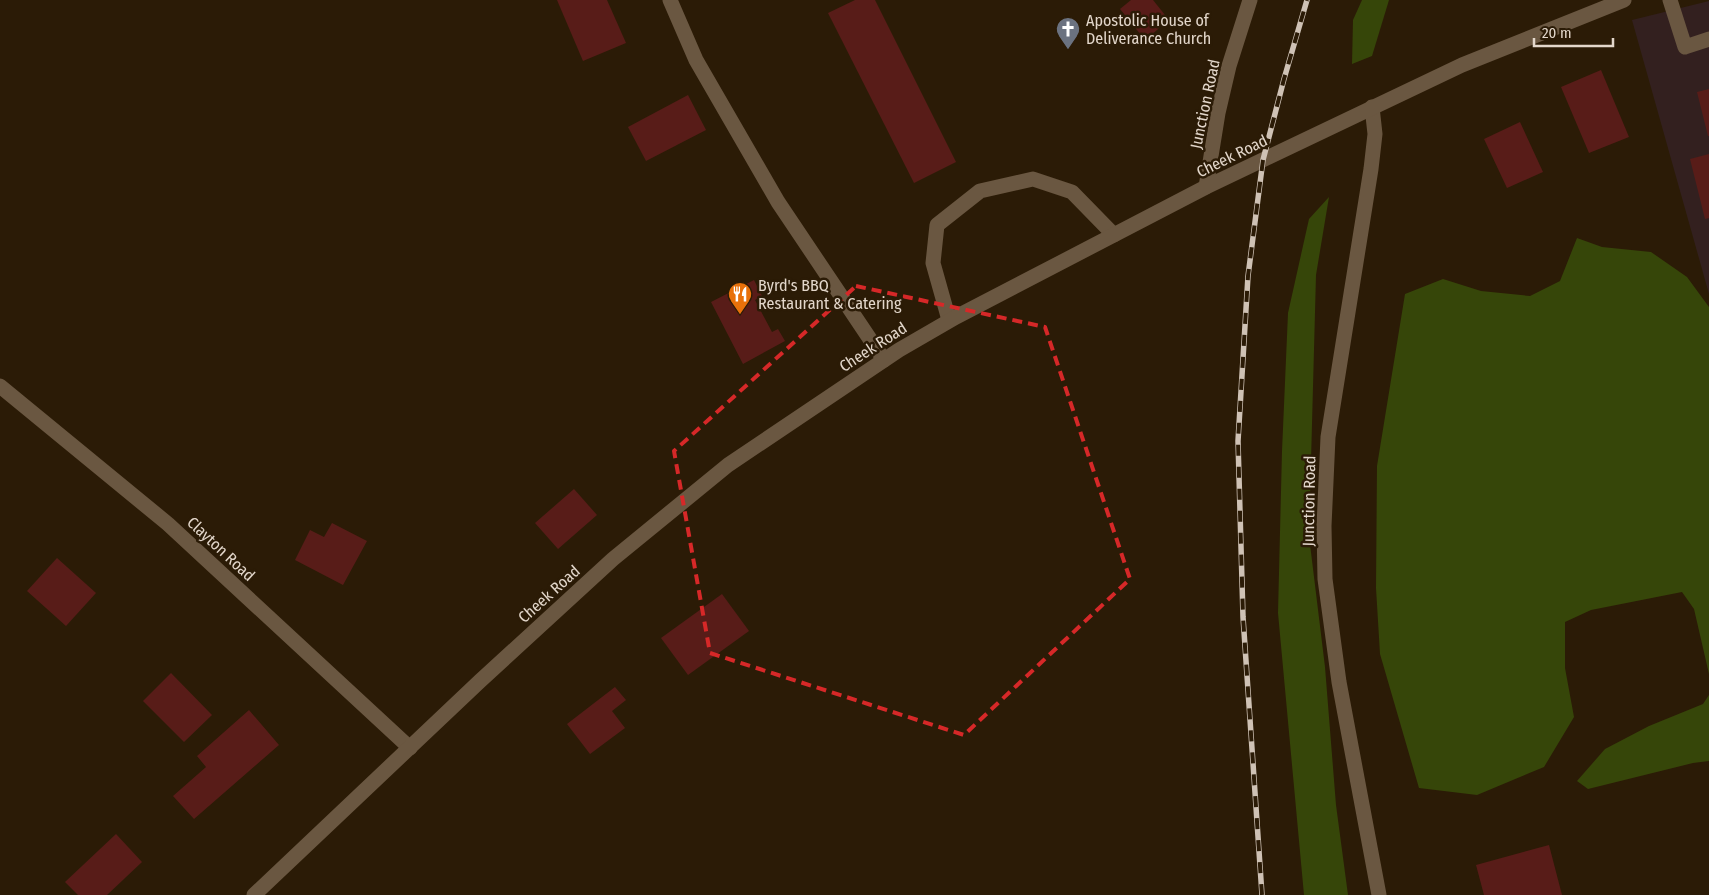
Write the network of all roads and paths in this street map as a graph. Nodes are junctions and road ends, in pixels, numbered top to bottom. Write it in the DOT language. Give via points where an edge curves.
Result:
graph roads {
  1 [pos="670,0"];
  2 [pos="1250,0"];
  3 [pos="1624,0"];
  4 [pos="1670,0"];
  5 [pos="1709,40"];
  6 [pos="1372,107"];
  7 [pos="1206,187"];
  8 [pos="1114,235"];
  9 [pos="949,320"];
  10 [pos="884,360"];
  11 [pos="0,386"];
  12 [pos="410,748"];
  13 [pos="254,895"];
  14 [pos="1379,895"];
  1 -- 10 [label="street" via="696,60 778,202"];
  2 -- 7 [label="street, Junction Road" via="1229,66"];
  3 -- 6 [label="street, Cheek Road" via="1462,65"];
  4 -- 5 [label="street" via="1685,46"];
  6 -- 7 [label="street, Cheek Road"];
  6 -- 14 [label="street, Junction Road" via="1375,134 1371,168 1328,437 1324,526 1326,589 1338,682"];
  7 -- 8 [label="street, Cheek Road"];
  8 -- 9 [label="street, Cheek Road"];
  8 -- 9 [label="street" via="1072,192 1033,179 980,190 937,225 933,263"];
  9 -- 10 [label="street, Cheek Road"];
  10 -- 12 [label="street, Cheek Road" via="728,465 613,559"];
  11 -- 12 [label="street, Clayton Road" via="168,524"];
  12 -- 13 [label="street, Cheek Road"];
}
